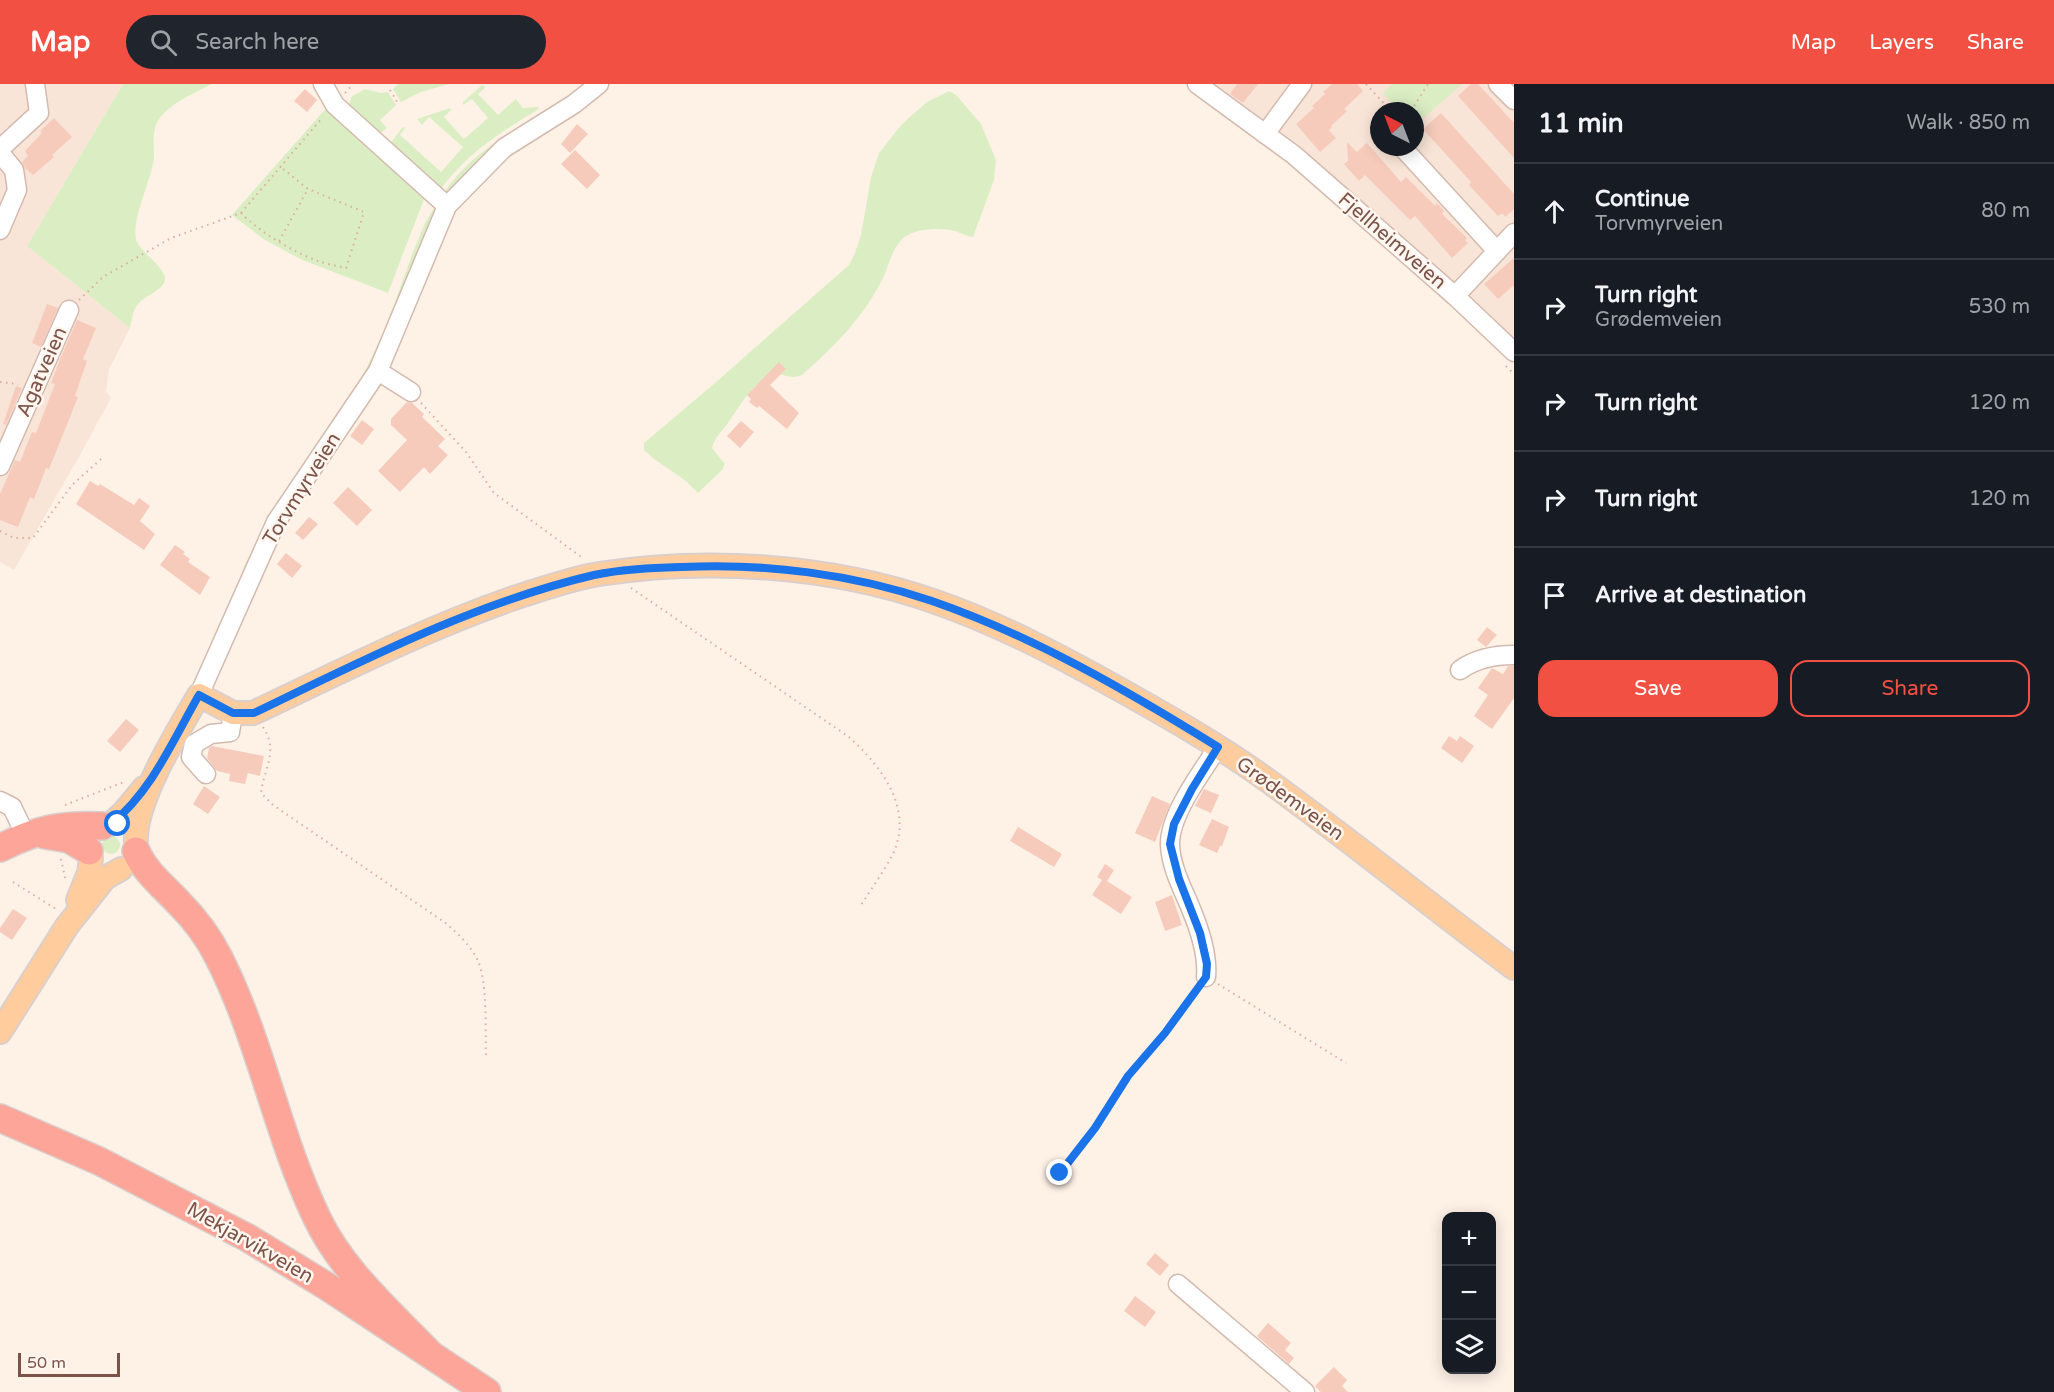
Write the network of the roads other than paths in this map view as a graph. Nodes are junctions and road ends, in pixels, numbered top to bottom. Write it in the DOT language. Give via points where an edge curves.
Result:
graph roads {
  1 [pos="35,84"];
  2 [pos="323,84"];
  3 [pos="599,84"];
  4 [pos="1197,84"];
  5 [pos="1302,84"];
  6 [pos="1498,84"];
  7 [pos="1514,100"];
  8 [pos="1265,134"];
  9 [pos="0,151"];
  10 [pos="1410,156"];
  11 [pos="447,206"];
  12 [pos="0,230"];
  13 [pos="1514,233"];
  14 [pos="1497,251"];
  15 [pos="1455,296"];
  16 [pos="69,310"];
  17 [pos="1514,352"];
  18 [pos="378,370"];
  19 [pos="411,392"];
  20 [pos="0,466"];
  21 [pos="1514,655"];
  22 [pos="1460,670"];
  23 [pos="199,695"];
  24 [pos="243,713"];
  25 [pos="1218,747"];
  26 [pos="156,773"];
  27 [pos="206,774"];
  28 [pos="0,801"];
  29 [pos="106,825"];
  30 [pos="26,836"];
  31 [pos="0,848"];
  32 [pos="131,854"];
  33 [pos="90,855"];
  34 [pos="64,919"];
  35 [pos="1514,968"];
  36 [pos="1206,977"];
  37 [pos="0,1032"];
  38 [pos="0,1118"];
  39 [pos="1178,1284"];
  40 [pos="430,1354"];
  41 [pos="487,1392"];
  42 [pos="1305,1392"];
  1 -- 9 [label="street" via="39,112"];
  2 -- 11 [label="street" via="335,105"];
  3 -- 11 [label="street, Torvmyrveien" via="504,148"];
  4 -- 8 [label="street, Fjellheimveien"];
  5 -- 8 [label="street"];
  6 -- 7 [label="street"];
  8 -- 15 [label="street, Fjellheimveien"];
  9 -- 12 [label="street" via="14,170 17,190"];
  10 -- 14 [label="street"];
  11 -- 18 [label="street, Torvmyrveien"];
  13 -- 14 [label="street"];
  14 -- 15 [label="street"];
  15 -- 17 [label="street, Fjellheimveien"];
  16 -- 20 [label="street, Agatveien"];
  18 -- 19 [label="street"];
  18 -- 23 [label="street, Torvmyrveien" via="276,522"];
  21 -- 22 [label="street" via="1479,660"];
  23 -- 24 [label="main road"];
  23 -- 26 [label="main road, Torvmyrveien"];
  24 -- 25 [label="main road, Grødemveien" via="484,609 543,589 603,574 654,568 749,567 843,577 932,601 1023,639"];
  24 -- 27 [label="street" via="230,732 211,734 194,744 190,757"];
  25 -- 35 [label="main road, Grødemveien" via="1268,780"];
  25 -- 36 [label="street" via="1174,824 1170,844 1200,933"];
  26 -- 29 [label="main road, Torvmyrveien" via="124,812"];
  26 -- 32 [label="main road, Torvmyrveien" via="136,823"];
  28 -- 30 [label="street" via="12,807"];
  29 -- 30 [label="highway" via="61,826"];
  29 -- 32 [label="main road" via="124,826 129,831"];
  29 -- 33 [label="main road" via="91,836"];
  30 -- 31 [label="highway"];
  30 -- 33 [label="highway" via="60,837 75,842"];
  32 -- 33 [label="main road" via="107,870"];
  32 -- 34 [label="main road"];
  32 -- 40 [label="highway" via="200,928 218,956 293,1160 317,1218 334,1247"];
  33 -- 34 [label="main road" via="89,873"];
  34 -- 37 [label="main road"];
  38 -- 40 [label="highway, Mekjarvikveien" via="99,1161 248,1238"];
  39 -- 42 [label="street"];
  40 -- 41 [label="highway, Mekjarvikveien"];
}
